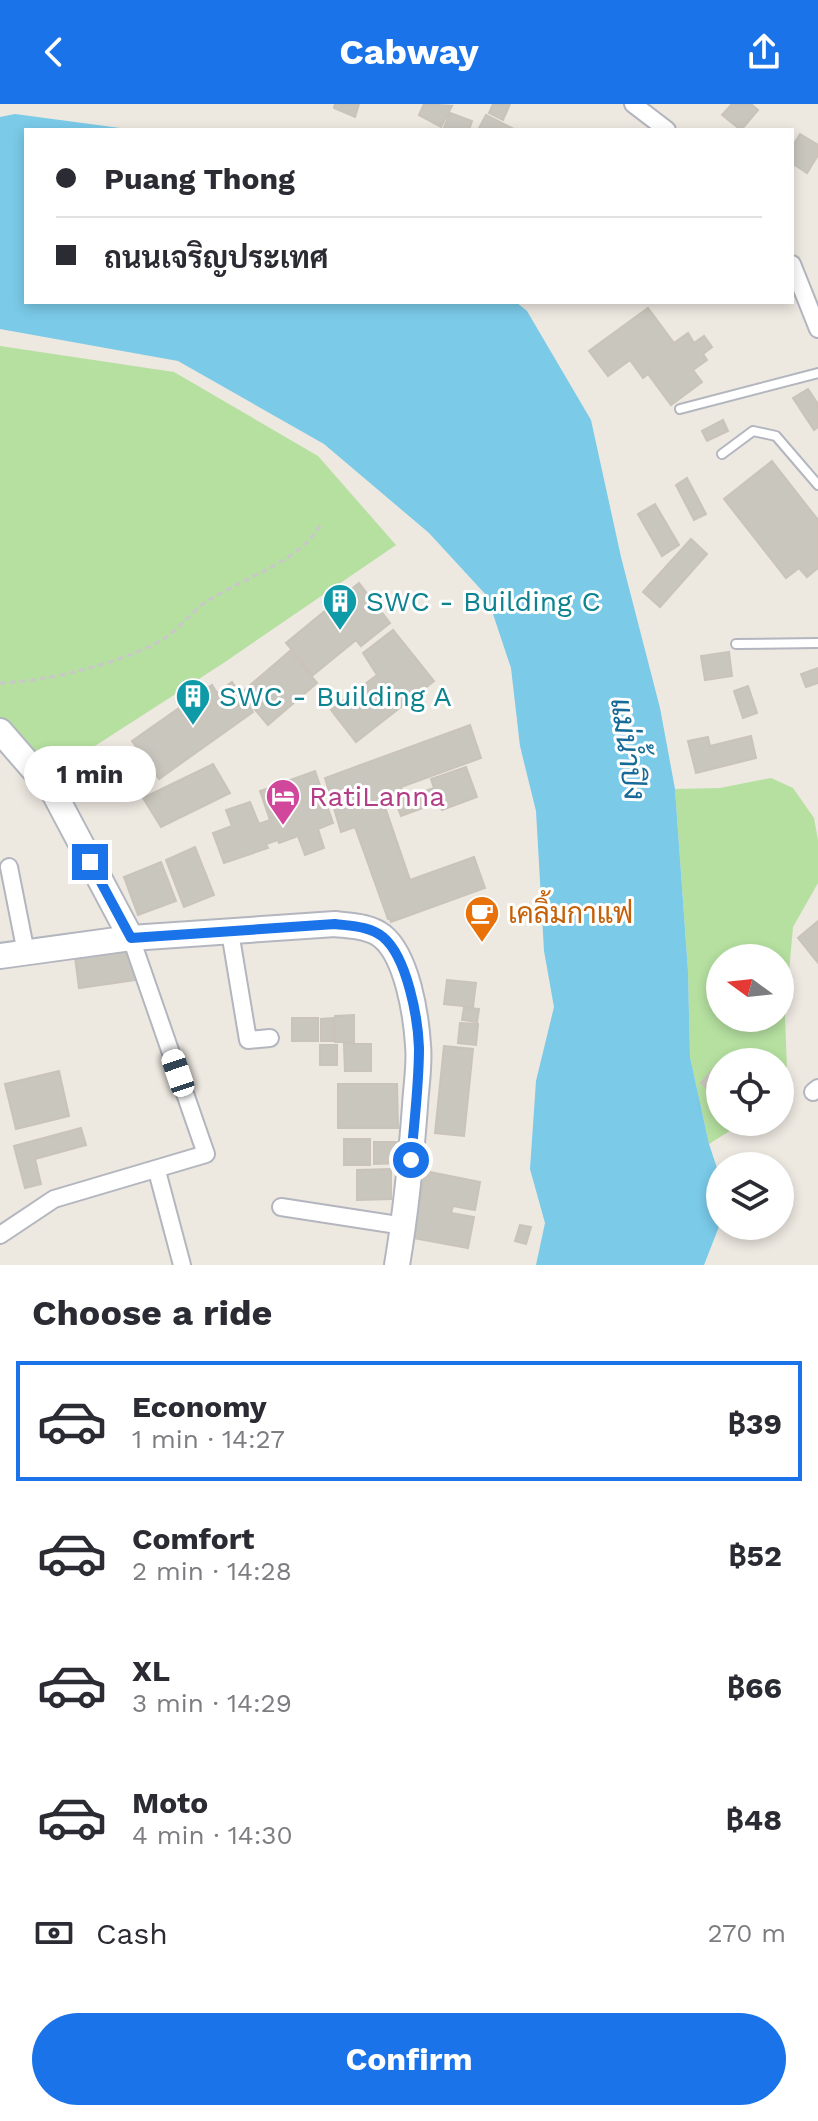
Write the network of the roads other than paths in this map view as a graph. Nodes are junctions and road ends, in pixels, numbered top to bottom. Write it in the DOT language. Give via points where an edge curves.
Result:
graph roads {
  1 [pos="633,104"];
  2 [pos="664,128"];
  3 [pos="794,269"];
  4 [pos="818,329"];
  5 [pos="818,373"];
  6 [pos="680,409"];
  7 [pos="722,454"];
  8 [pos="818,485"];
  9 [pos="818,643"];
  10 [pos="736,644"];
  11 [pos="0,731"];
  12 [pos="9,867"];
  13 [pos="230,932"];
  14 [pos="131,938"];
  15 [pos="26,953"];
  16 [pos="0,956"];
  17 [pos="270,1038"];
  18 [pos="157,1171"];
  19 [pos="281,1207"];
  20 [pos="404,1226"];
  21 [pos="0,1235"];
  22 [pos="182,1265"];
  23 [pos="397,1265"];
  1 -- 2 [label="street"];
  3 -- 4 [label="street"];
  5 -- 6 [label="lane"];
  7 -- 8 [label="lane" via="753,431 776,436"];
  9 -- 10 [label="lane"];
  11 -- 14 [label="street" via="54,793"];
  12 -- 15 [label="street"];
  13 -- 14 [label="street"];
  13 -- 17 [label="street" via="248,1040"];
  13 -- 20 [label="street" via="335,924 381,935 393,948 402,964 419,1047"];
  14 -- 15 [label="street"];
  14 -- 18 [label="street" via="206,1154"];
  15 -- 16 [label="street"];
  18 -- 21 [label="street" via="54,1199"];
  18 -- 22 [label="street"];
  19 -- 20 [label="street"];
  20 -- 23 [label="street"];
}
